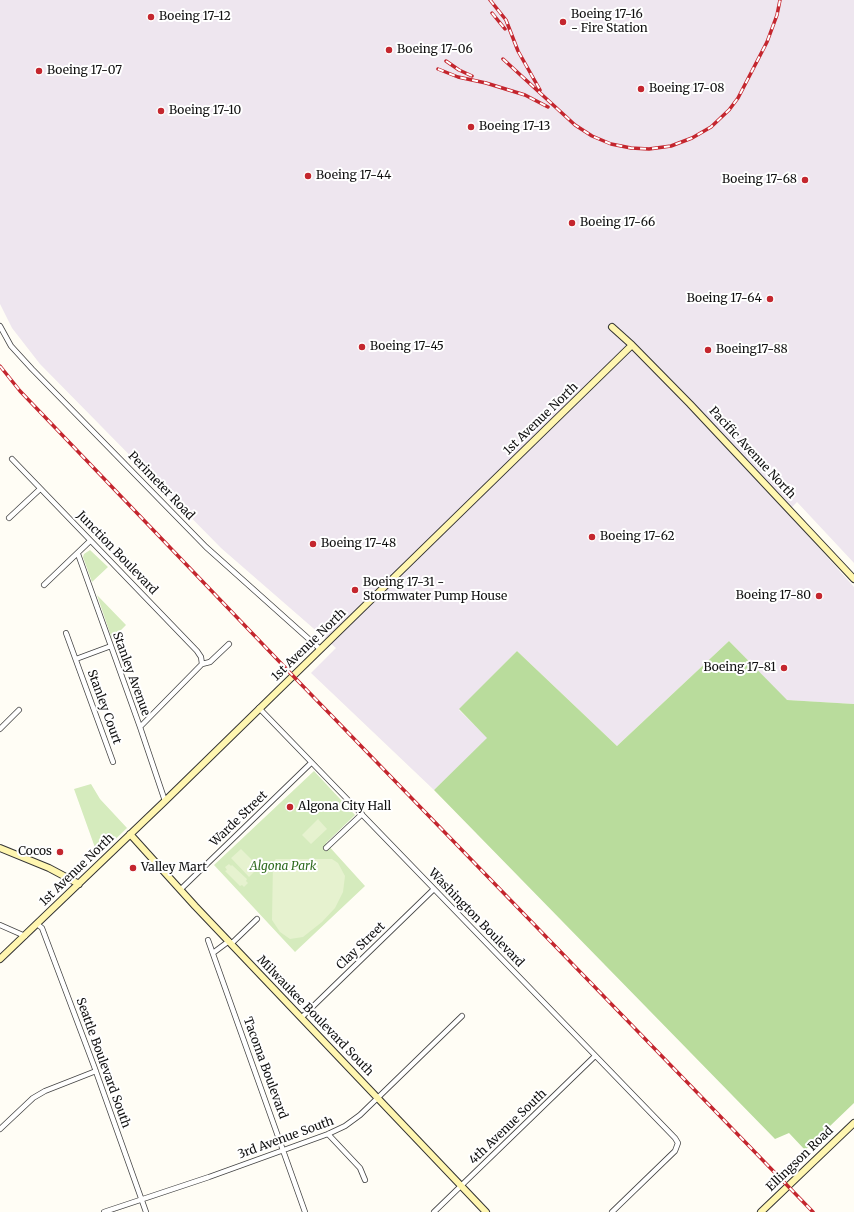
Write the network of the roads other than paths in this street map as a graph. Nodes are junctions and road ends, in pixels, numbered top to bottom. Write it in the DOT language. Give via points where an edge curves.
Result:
graph roads {
  1 [pos="0,326"];
  2 [pos="612,327"];
  3 [pos="632,345"];
  4 [pos="12,459"];
  5 [pos="40,489"];
  6 [pos="9,518"];
  7 [pos="90,541"];
  8 [pos="78,554"];
  9 [pos="854,579"];
  10 [pos="44,585"];
  11 [pos="66,633"];
  12 [pos="228,644"];
  13 [pos="111,646"];
  14 [pos="320,649"];
  15 [pos="76,659"];
  16 [pos="202,664"];
  17 [pos="259,708"];
  18 [pos="19,710"];
  19 [pos="140,727"];
  20 [pos="0,729"];
  21 [pos="113,762"];
  22 [pos="312,763"];
  23 [pos="164,801"];
  24 [pos="362,814"];
  25 [pos="130,834"];
  26 [pos="0,848"];
  27 [pos="326,848"];
  28 [pos="79,884"];
  29 [pos="434,889"];
  30 [pos="180,890"];
  31 [pos="257,919"];
  32 [pos="37,924"];
  33 [pos="0,925"];
  34 [pos="24,936"];
  35 [pos="208,940"];
  36 [pos="230,942"];
  37 [pos="213,953"];
  38 [pos="0,959"];
  39 [pos="462,1016"];
  40 [pos="302,1017"];
  41 [pos="595,1056"];
  42 [pos="96,1071"];
  43 [pos="378,1098"];
  44 [pos="854,1122"];
  45 [pos="0,1129"];
  46 [pos="328,1134"];
  47 [pos="284,1149"];
  48 [pos="365,1180"];
  49 [pos="462,1186"];
  50 [pos="142,1200"];
  51 [pos="104,1212"];
  52 [pos="146,1212"];
  53 [pos="305,1212"];
  54 [pos="434,1212"];
  55 [pos="486,1212"];
  56 [pos="612,1212"];
  57 [pos="761,1212"];
  1 -- 14 [label="street, Perimeter Road" via="11,346 32,369 206,547"];
  2 -- 3 [label="street, Pacific Avenue North"];
  3 -- 9 [label="street, Pacific Avenue North"];
  3 -- 14 [label="street, 1st Avenue North"];
  4 -- 5 [label="street, Junction Boulevard"];
  5 -- 6 [label="street"];
  5 -- 7 [label="street, Junction Boulevard"];
  7 -- 8 [label="street"];
  7 -- 16 [label="street, Junction Boulevard" via="197,651 202,657"];
  8 -- 10 [label="street"];
  8 -- 13 [label="street, Stanley Avenue"];
  11 -- 15 [label="street, Stanley Court"];
  12 -- 16 [label="street" via="210,662"];
  13 -- 15 [label="street, Stanley Court"];
  13 -- 19 [label="street, Stanley Avenue"];
  14 -- 17 [label="street, 1st Avenue North"];
  15 -- 21 [label="street, Stanley Court"];
  16 -- 19 [label="street"];
  17 -- 22 [label="street, Washington Boulevard"];
  17 -- 23 [label="street, 1st Avenue North"];
  18 -- 20 [label="street"];
  19 -- 23 [label="street, Stanley Avenue"];
  22 -- 24 [label="street, Washington Boulevard"];
  22 -- 30 [label="street, Warde Street"];
  23 -- 25 [label="street, 1st Avenue North"];
  24 -- 27 [label="street"];
  24 -- 29 [label="street, Washington Boulevard"];
  25 -- 28 [label="street, 1st Avenue North"];
  25 -- 30 [label="street, Milwaukee Boulevard South"];
  26 -- 28 [label="street" via="49,868"];
  28 -- 32 [label="street, 1st Avenue North"];
  29 -- 40 [label="street, Clay Street"];
  29 -- 41 [label="street, Washington Boulevard"];
  30 -- 36 [label="street, Milwaukee Boulevard South"];
  31 -- 36 [label="street"];
  32 -- 34 [label="street, 1st Avenue North"];
  32 -- 42 [label="street, Seattle Boulevard South" via="42,928"];
  33 -- 34 [label="street"];
  34 -- 38 [label="street, 1st Avenue North"];
  35 -- 37 [label="street, Tacoma Boulevard"];
  36 -- 37 [label="street"];
  36 -- 40 [label="street, Milwaukee Boulevard South"];
  37 -- 47 [label="street, Tacoma Boulevard"];
  39 -- 43 [label="street, 3rd Avenue South"];
  40 -- 43 [label="street, Milwaukee Boulevard South"];
  41 -- 49 [label="street, 4th Avenue South"];
  41 -- 56 [label="street, Washington Boulevard" via="678,1143 675,1151"];
  42 -- 45 [label="street" via="33,1098"];
  42 -- 50 [label="street, Seattle Boulevard South"];
  43 -- 46 [label="street, 3rd Avenue South" via="353,1121"];
  43 -- 49 [label="street, Milwaukee Boulevard South"];
  44 -- 57 [label="street, Ellingson Road"];
  46 -- 47 [label="street, 3rd Avenue South"];
  46 -- 48 [label="street" via="360,1168"];
  47 -- 50 [label="street, 3rd Avenue South"];
  47 -- 53 [label="street, Tacoma Boulevard"];
  49 -- 54 [label="street, 4th Avenue South"];
  49 -- 55 [label="street, Milwaukee Boulevard South"];
  50 -- 51 [label="street, 3rd Avenue South"];
  50 -- 52 [label="street, Seattle Boulevard South"];
}
